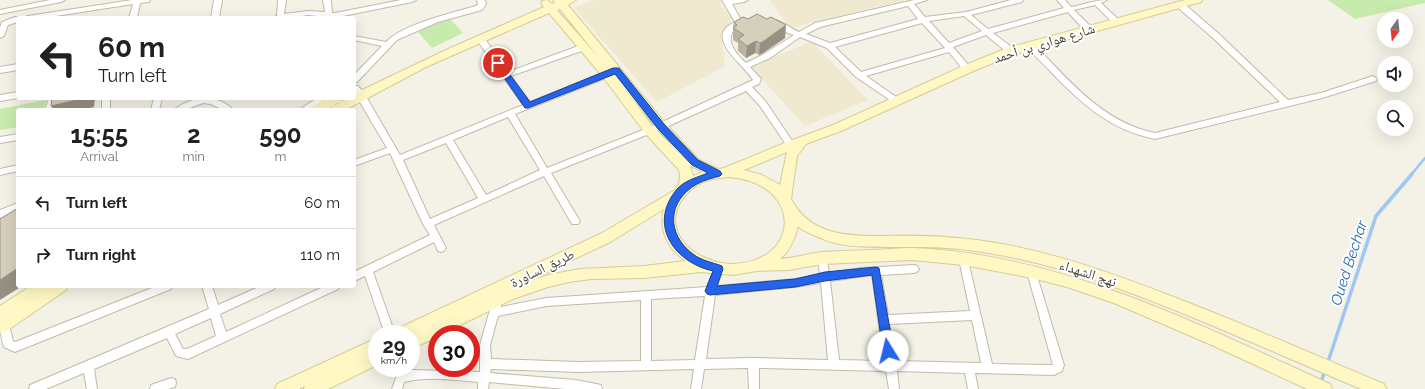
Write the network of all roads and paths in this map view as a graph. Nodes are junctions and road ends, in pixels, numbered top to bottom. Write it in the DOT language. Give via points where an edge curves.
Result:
graph roads {
  1 [pos="61,0"];
  2 [pos="146,0"];
  3 [pos="218,0"];
  4 [pos="282,0"];
  5 [pos="328,0"];
  6 [pos="360,0"];
  7 [pos="412,0"];
  8 [pos="481,0"];
  9 [pos="744,0"];
  10 [pos="923,0"];
  11 [pos="1019,0"];
  12 [pos="1061,0"];
  13 [pos="1193,0"];
  14 [pos="137,1"];
  15 [pos="727,1"];
  16 [pos="555,2"];
  17 [pos="1100,2"];
  18 [pos="909,3"];
  19 [pos="1179,4"];
  20 [pos="1069,8"];
  21 [pos="361,9"];
  22 [pos="83,10"];
  23 [pos="0,12"];
  24 [pos="966,14"];
  25 [pos="42,16"];
  26 [pos="81,16"];
  27 [pos="133,16"];
  28 [pos="215,16"];
  29 [pos="278,16"];
  30 [pos="290,16"];
  31 [pos="328,16"];
  32 [pos="766,18"];
  33 [pos="16,20"];
  34 [pos="752,20"];
  35 [pos="923,20"];
  36 [pos="739,22"];
  37 [pos="1118,22"];
  38 [pos="1088,29"];
  39 [pos="987,32"];
  40 [pos="800,34"];
  41 [pos="0,36"];
  42 [pos="356,38"];
  43 [pos="480,38"];
  44 [pos="388,45"];
  45 [pos="830,46"];
  46 [pos="1030,46"];
  47 [pos="584,47"];
  48 [pos="949,48"];
  49 [pos="1011,51"];
  50 [pos="745,66"];
  51 [pos="16,67"];
  52 [pos="967,69"];
  53 [pos="0,70"];
  54 [pos="611,72"];
  55 [pos="506,75"];
  56 [pos="859,75"];
  57 [pos="1373,79"];
  58 [pos="746,86"];
  59 [pos="356,88"];
  60 [pos="16,95"];
  61 [pos="0,98"];
  62 [pos="194,100"];
  63 [pos="217,100"];
  64 [pos="320,100"];
  65 [pos="333,100"];
  66 [pos="345,100"];
  67 [pos="896,101"];
  68 [pos="1287,104"];
  69 [pos="528,106"];
  70 [pos="180,108"];
  71 [pos="227,108"];
  72 [pos="306,108"];
  73 [pos="319,108"];
  74 [pos="338,108"];
  75 [pos="510,113"];
  76 [pos="661,126"];
  77 [pos="649,130"];
  78 [pos="16,137"];
  79 [pos="448,138"];
  80 [pos="0,140"];
  81 [pos="792,148"];
  82 [pos="393,149"];
  83 [pos="398,159"];
  84 [pos="356,162"];
  85 [pos="16,168"];
  86 [pos="0,172"];
  87 [pos="545,172"];
  88 [pos="722,173"];
  89 [pos="682,190"];
  90 [pos="484,198"];
  91 [pos="787,203"];
  92 [pos="16,208"];
  93 [pos="0,214"];
  94 [pos="575,221"];
  95 [pos="428,224"];
  96 [pos="436,236"];
  97 [pos="441,248"];
  98 [pos="823,258"];
  99 [pos="964,259"];
  100 [pos="754,266"];
  101 [pos="713,267"];
  102 [pos="914,269"];
  103 [pos="368,270"];
  104 [pos="876,271"];
  105 [pos="1032,272"];
  106 [pos="356,276"];
  107 [pos="825,276"];
  108 [pos="41,288"];
  109 [pos="57,288"];
  110 [pos="163,288"];
  111 [pos="208,288"];
  112 [pos="267,288"];
  113 [pos="330,288"];
  114 [pos="710,291"];
  115 [pos="646,294"];
  116 [pos="496,306"];
  117 [pos="215,312"];
  118 [pos="975,315"];
  119 [pos="1,320"];
  120 [pos="884,320"];
  121 [pos="387,325"];
  122 [pos="420,325"];
  123 [pos="169,332"];
  124 [pos="222,337"];
  125 [pos="420,338"];
  126 [pos="368,349"];
  127 [pos="368,362"];
  128 [pos="753,363"];
  129 [pos="486,364"];
  130 [pos="700,364"];
  131 [pos="646,365"];
  132 [pos="834,365"];
  133 [pos="88,366"];
  134 [pos="891,366"];
  135 [pos="969,368"];
  136 [pos="988,369"];
  137 [pos="485,377"];
  138 [pos="171,383"];
  139 [pos="1372,386"];
  140 [pos="34,389"];
  141 [pos="92,389"];
  142 [pos="154,389"];
  143 [pos="283,389"];
  144 [pos="312,389"];
  145 [pos="397,389"];
  146 [pos="483,389"];
  147 [pos="597,389"];
  148 [pos="696,389"];
  149 [pos="754,389"];
  150 [pos="894,389"];
  151 [pos="973,389"];
  152 [pos="1324,389"];
  1 -- 23 [label="street"];
  2 -- 14 [label="street"];
  3 -- 28 [label="street"];
  4 -- 29 [label="street"];
  5 -- 31 [label="street"];
  6 -- 21 [label="street"];
  7 -- 21 [label="street"];
  8 -- 44 [label="street" via="479,8 424,24 394,38"];
  9 -- 15 [label="street"];
  10 -- 18 [label="street"];
  11 -- 24 [label="street"];
  12 -- 20 [label="street"];
  13 -- 19 [label="main road, شارع هواري بن أحمد"];
  14 -- 22 [label="street"];
  14 -- 27 [label="street"];
  15 -- 36 [label="street"];
  16 -- 43 [label="main road"];
  16 -- 47 [label="main road"];
  16 -- 54 [label="main road"];
  16 -- 59 [label="main road" via="474,32"];
  17 -- 20 [label="street"];
  17 -- 37 [label="street"];
  18 -- 35 [label="street"];
  18 -- 40 [label="street" via="824,23"];
  19 -- 37 [label="main road, شارع هواري بن أحمد"];
  19 -- 68 [label="street"];
  20 -- 38 [label="street"];
  20 -- 39 [label="street"];
  21 -- 31 [label="street"];
  22 -- 25 [label="street"];
  22 -- 26 [label="street"];
  24 -- 35 [label="street"];
  24 -- 39 [label="street"];
  30 -- 31 [label="street" via="308,13"];
  32 -- 40 [label="street"];
  33 -- 41 [label="street" via="5,24"];
  34 -- 36 [label="street"];
  35 -- 45 [label="street"];
  35 -- 48 [label="street"];
  36 -- 50 [label="street" via="729,29 727,40 729,48"];
  37 -- 38 [label="main road, شارع هواري بن أحمد"];
  38 -- 46 [label="main road, شارع هواري بن أحمد"];
  39 -- 48 [label="street"];
  39 -- 49 [label="street"];
  40 -- 45 [label="street"];
  40 -- 50 [label="street" via="767,56"];
  42 -- 44 [label="street"];
  43 -- 55 [label="street"];
  43 -- 59 [label="main road"];
  44 -- 59 [label="street"];
  45 -- 56 [label="street"];
  46 -- 49 [label="main road, شارع هواري بن أحمد"];
  46 -- 68 [label="street" via="1090,105 1132,131 1146,136"];
  47 -- 54 [label="main road"];
  47 -- 55 [label="street"];
  48 -- 52 [label="street"];
  48 -- 56 [label="street"];
  49 -- 52 [label="main road, شارع هواري بن أحمد"];
  50 -- 58 [label="street" via="757,80"];
  51 -- 53 [label="street"];
  52 -- 67 [label="main road, شارع هواري بن أحمد"];
  54 -- 69 [label="street"];
  54 -- 76 [label="main road"];
  54 -- 77 [label="main road"];
  55 -- 69 [label="street"];
  56 -- 67 [label="street"];
  57 -- 68 [label="street"];
  58 -- 76 [label="street"];
  58 -- 81 [label="street" via="763,104"];
  59 -- 82 [label="street"];
  60 -- 61 [label="street"];
  62 -- 70 [label="street"];
  63 -- 71 [label="street"];
  64 -- 72 [label="street"];
  65 -- 73 [label="main road"];
  66 -- 74 [label="main road"];
  67 -- 81 [label="main road, شارع هواري بن أحمد" via="804,140"];
  69 -- 75 [label="street"];
  75 -- 79 [label="street"];
  75 -- 87 [label="street"];
  76 -- 77 [label="street"];
  76 -- 88 [label="main road" via="695,163"];
  77 -- 87 [label="street"];
  77 -- 89 [label="main road" via="684,168 687,175"];
  78 -- 80 [label="street"];
  79 -- 83 [label="street"];
  79 -- 90 [label="street"];
  81 -- 88 [label="main road"];
  81 -- 91 [label="main road"];
  82 -- 83 [label="street"];
  82 -- 84 [label="street"];
  83 -- 95 [label="street"];
  85 -- 86 [label="street"];
  87 -- 90 [label="street"];
  87 -- 94 [label="street"];
  88 -- 89 [label="main road" via="700,178"];
  88 -- 91 [label="main road" via="743,174 759,179 774,187"];
  89 -- 101 [label="main road" via="671,206 668,220 671,234 678,247 691,258"];
  89 -- 122 [label="main road, طريق الساورة" via="607,237"];
  90 -- 95 [label="street"];
  91 -- 100 [label="main road" via="792,222 790,236 770,259"];
  91 -- 139 [label="main road, نهج الشهداء" via="807,227 836,239 961,244 1067,265 1133,287"];
  92 -- 93 [label="street"];
  95 -- 96 [label="street"];
  96 -- 97 [label="street"];
  96 -- 103 [label="street"];
  98 -- 99 [label="main road, نهج الشهداء" via="912,254"];
  98 -- 100 [label="main road, نهج الشهداء"];
  98 -- 107 [label="street"];
  99 -- 105 [label="main road, نهج الشهداء"];
  99 -- 118 [label="street"];
  100 -- 101 [label="main road" via="730,270"];
  101 -- 114 [label="street"];
  101 -- 116 [label="main road, طريق الساورة" via="568,276 525,289"];
  102 -- 104 [label="street"];
  103 -- 106 [label="street"];
  103 -- 121 [label="street"];
  104 -- 107 [label="street"];
  104 -- 120 [label="street"];
  105 -- 136 [label="street" via="1058,368"];
  105 -- 152 [label="main road, نهج الشهداء" via="1067,280 1119,299"];
  107 -- 114 [label="street" via="795,283"];
  107 -- 132 [label="street"];
  108 -- 119 [label="main road"];
  109 -- 119 [label="main road"];
  110 -- 119 [label="street" via="19,346 8,344"];
  111 -- 117 [label="street"];
  112 -- 117 [label="street"];
  113 -- 124 [label="street"];
  114 -- 115 [label="street"];
  114 -- 130 [label="street"];
  115 -- 116 [label="street"];
  115 -- 131 [label="street"];
  116 -- 125 [label="main road, طريق الساورة"];
  116 -- 129 [label="street" via="485,345"];
  117 -- 123 [label="street"];
  117 -- 124 [label="street"];
  118 -- 120 [label="street"];
  118 -- 136 [label="street"];
  120 -- 134 [label="street"];
  123 -- 124 [label="street" via="179,352 183,354"];
  123 -- 133 [label="street"];
  126 -- 143 [label="main road"];
  127 -- 144 [label="main road"];
  128 -- 130 [label="street"];
  128 -- 132 [label="street"];
  128 -- 149 [label="street"];
  129 -- 131 [label="street" via="578,367"];
  129 -- 137 [label="street"];
  130 -- 131 [label="street"];
  130 -- 148 [label="street"];
  132 -- 134 [label="street"];
  133 -- 140 [label="street"];
  133 -- 141 [label="street"];
  134 -- 135 [label="street"];
  134 -- 150 [label="street"];
  135 -- 136 [label="street"];
  135 -- 151 [label="street"];
  137 -- 145 [label="street" via="436,374 404,377 399,381"];
  137 -- 146 [label="street"];
  137 -- 147 [label="street"];
  138 -- 142 [label="street"];
}
